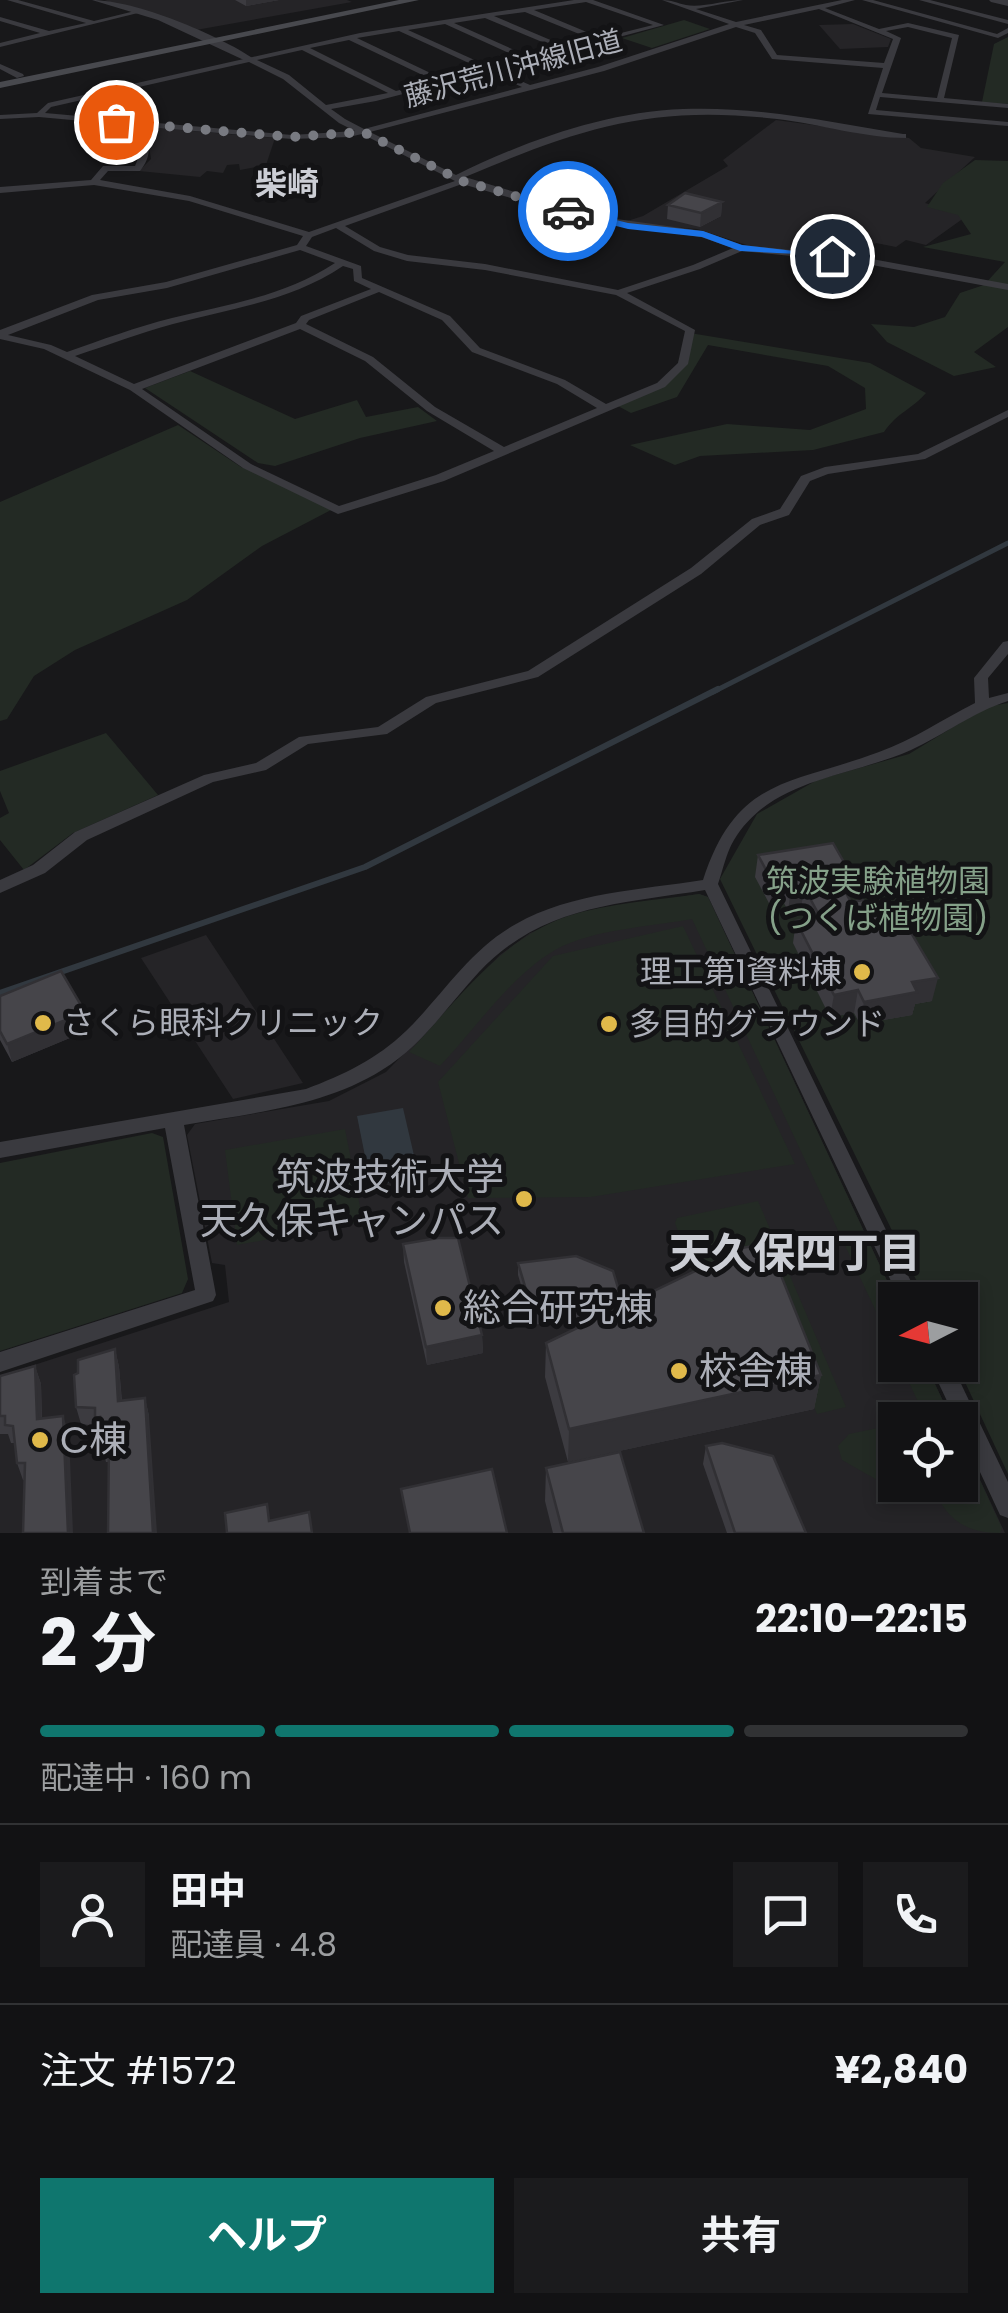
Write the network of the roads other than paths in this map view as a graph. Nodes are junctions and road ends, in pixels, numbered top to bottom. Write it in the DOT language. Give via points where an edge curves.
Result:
graph roads {
  1 [pos="10,0"];
  2 [pos="98,0"];
  3 [pos="392,0"];
  4 [pos="414,0"];
  5 [pos="587,0"];
  6 [pos="664,0"];
  7 [pos="740,0"];
  8 [pos="852,0"];
  9 [pos="865,0"];
  10 [pos="922,0"];
  11 [pos="994,0"];
  12 [pos="1008,4"];
  13 [pos="524,8"];
  14 [pos="689,8"];
  15 [pos="822,10"];
  16 [pos="139,12"];
  17 [pos="483,14"];
  18 [pos="1,20"];
  19 [pos="444,21"];
  20 [pos="1008,22"];
  21 [pos="99,24"];
  22 [pos="737,24"];
  23 [pos="400,28"];
  24 [pos="878,30"];
  25 [pos="1008,30"];
  26 [pos="51,34"];
  27 [pos="203,37"];
  28 [pos="352,38"];
  29 [pos="602,41"];
  30 [pos="0,45"];
  31 [pos="302,47"];
  32 [pos="568,50"];
  33 [pos="249,58"];
  34 [pos="531,60"];
  35 [pos="0,66"];
  36 [pos="888,66"];
  37 [pos="489,70"];
  38 [pos="20,76"];
  39 [pos="0,82"];
  40 [pos="443,82"];
  41 [pos="528,88"];
  42 [pos="395,94"];
  43 [pos="879,95"];
  44 [pos="940,100"];
  45 [pos="1008,106"];
  46 [pos="326,107"];
  47 [pos="39,115"];
  48 [pos="0,117"];
  49 [pos="142,124"];
  50 [pos="1008,124"];
  51 [pos="363,132"];
  52 [pos="904,136"];
  53 [pos="462,181"];
  54 [pos="94,182"];
  55 [pos="0,190"];
  56 [pos="339,226"];
  57 [pos="309,234"];
  58 [pos="300,247"];
  59 [pos="740,248"];
  60 [pos="344,261"];
  61 [pos="1008,287"];
  62 [pos="379,289"];
  63 [pos="620,293"];
  64 [pos="300,325"];
  65 [pos="0,335"];
  66 [pos="66,356"];
  67 [pos="134,388"];
  68 [pos="607,409"];
  69 [pos="1008,412"];
  70 [pos="504,452"];
  71 [pos="1008,645"];
  72 [pos="1008,697"];
  73 [pos="982,703"];
  74 [pos="710,884"];
  75 [pos="0,887"];
  76 [pos="173,1119"];
  77 [pos="0,1150"];
  78 [pos="901,1282"];
  79 [pos="0,1362"];
  80 [pos="949,1382"];
  81 [pos="1008,1508"];
  1 -- 21 [label="street"];
  2 -- 16 [label="street"];
  3 -- 27 [label="main road"];
  4 -- 27 [label="main road"];
  5 -- 13 [label="street"];
  5 -- 29 [label="street" via="660,25"];
  6 -- 14 [label="street"];
  7 -- 14 [label="street"];
  8 -- 15 [label="street, 藤沢荒川沖線旧道"];
  9 -- 25 [label="street" via="998,36"];
  10 -- 20 [label="street"];
  11 -- 12 [label="street"];
  13 -- 17 [label="street"];
  13 -- 29 [label="street"];
  14 -- 22 [label="street"];
  15 -- 22 [label="street, 藤沢荒川沖線旧道"];
  15 -- 24 [label="street"];
  16 -- 21 [label="street"];
  16 -- 27 [label="street"];
  17 -- 19 [label="street"];
  17 -- 32 [label="street"];
  18 -- 26 [label="street"];
  19 -- 23 [label="street"];
  19 -- 34 [label="street"];
  21 -- 26 [label="street"];
  22 -- 36 [label="street" via="758,32 775,57"];
  22 -- 41 [label="street, 藤沢荒川沖線旧道"];
  23 -- 28 [label="street"];
  23 -- 37 [label="street"];
  24 -- 36 [label="street" via="897,38"];
  24 -- 44 [label="street" via="908,25 956,38"];
  26 -- 30 [label="street"];
  27 -- 33 [label="street"];
  27 -- 38 [label="main road"];
  27 -- 39 [label="main road"];
  28 -- 31 [label="street"];
  28 -- 40 [label="street"];
  29 -- 32 [label="street"];
  31 -- 33 [label="street"];
  31 -- 42 [label="street"];
  32 -- 34 [label="street"];
  33 -- 46 [label="street"];
  33 -- 47 [label="street" via="48,105"];
  34 -- 37 [label="street"];
  35 -- 38 [label="street"];
  36 -- 43 [label="street"];
  37 -- 40 [label="street"];
  37 -- 41 [label="street"];
  38 -- 39 [label="main road"];
  40 -- 42 [label="street"];
  41 -- 51 [label="street, 藤沢荒川沖線旧道"];
  42 -- 46 [label="street"];
  43 -- 44 [label="street"];
  43 -- 50 [label="street" via="870,112"];
  44 -- 45 [label="street"];
  46 -- 51 [label="street"];
  47 -- 48 [label="street, 藤沢荒川沖線旧道"];
  47 -- 49 [label="street, 藤沢荒川沖線旧道"];
  49 -- 51 [label="street, 藤沢荒川沖線旧道" via="304,138"];
  49 -- 54 [label="street" via="144,160 137,168 106,168"];
  51 -- 53 [label="street"];
  52 -- 53 [label="street" via="774,117 653,114 526,148 460,176"];
  53 -- 56 [label="street"];
  53 -- 59 [label="street" via="594,218 703,234"];
  54 -- 55 [label="street"];
  54 -- 57 [label="street" via="190,200"];
  56 -- 57 [label="street"];
  56 -- 63 [label="street" via="407,258"];
  57 -- 58 [label="street"];
  58 -- 60 [label="street"];
  58 -- 65 [label="street" via="167,285 96,297"];
  59 -- 61 [label="street" via="862,260"];
  59 -- 63 [label="street" via="710,265"];
  60 -- 62 [label="street" via="358,268 357,279"];
  60 -- 66 [label="street" via="316,282 248,306 183,318"];
  62 -- 64 [label="street"];
  62 -- 68 [label="street" via="446,318 476,350 561,382"];
  63 -- 68 [label="street" via="690,330 683,364 673,376"];
  64 -- 67 [label="street"];
  64 -- 70 [label="street" via="369,359 432,409"];
  65 -- 66 [label="street"];
  66 -- 67 [label="street"];
  67 -- 70 [label="street" via="247,466 338,510"];
  68 -- 70 [label="street"];
  69 -- 75 [label="street" via="920,457 805,479 785,512 756,522 696,571 533,674 431,700 382,730 304,740 261,767 210,778 81,836 39,869"];
  71 -- 73 [label="street" via="980,678"];
  72 -- 73 [label="street"];
  73 -- 74 [label="street" via="904,748 814,774 755,805 727,837"];
  74 -- 76 [label="street" via="553,913 490,951 397,1050 347,1082 308,1096"];
  74 -- 78 [label="street"];
  76 -- 77 [label="street"];
  76 -- 79 [label="street" via="206,1295"];
  80 -- 81 [label="street"];
}
